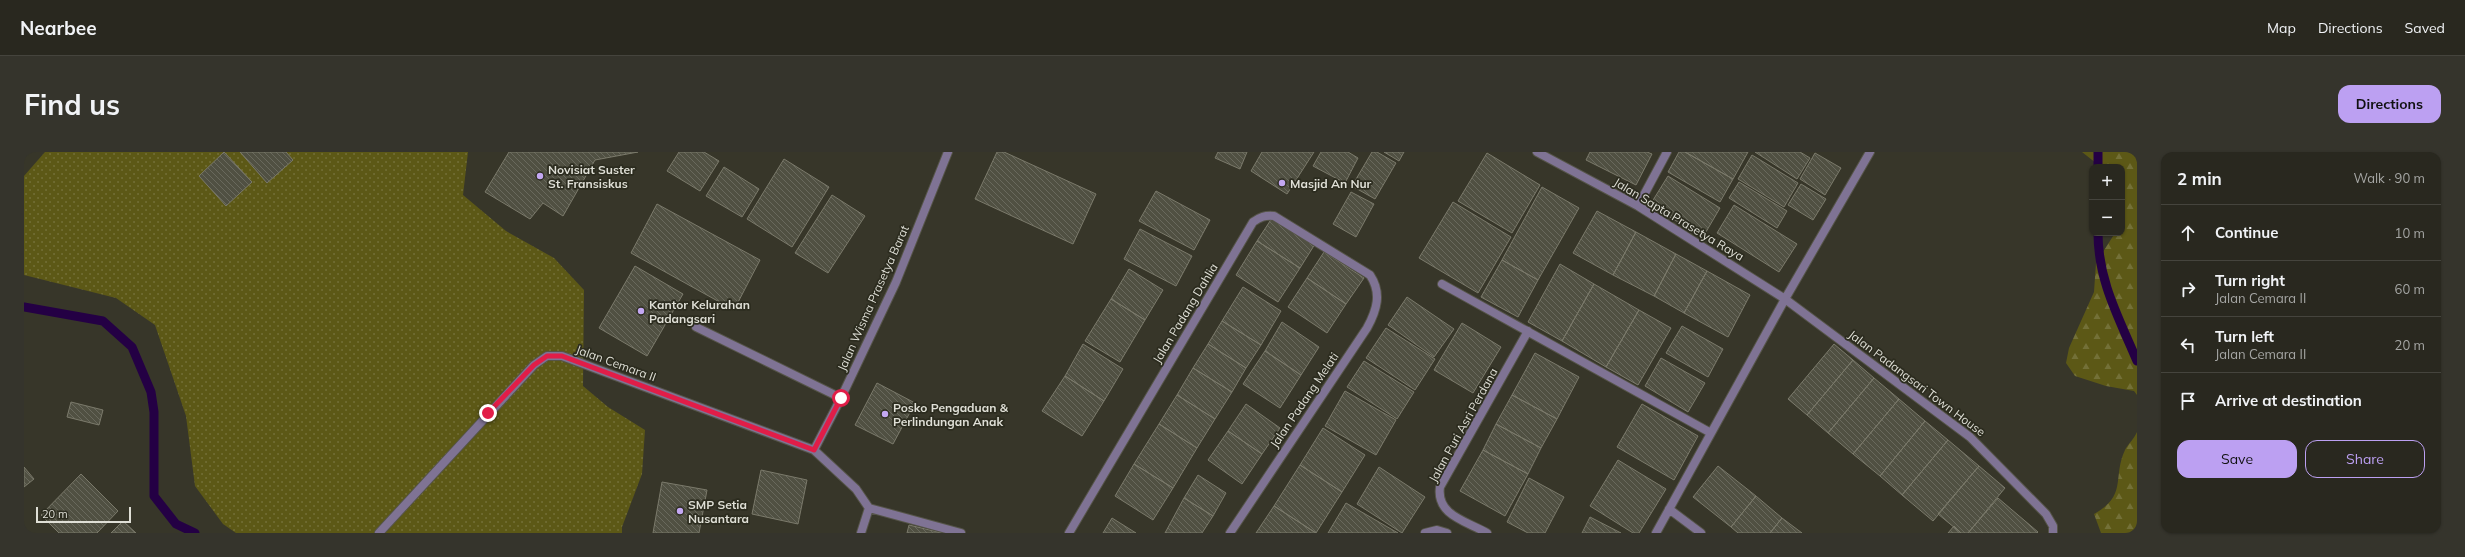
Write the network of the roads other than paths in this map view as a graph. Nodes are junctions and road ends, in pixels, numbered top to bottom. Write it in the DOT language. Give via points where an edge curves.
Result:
graph roads {
  1 [pos="948,152"];
  2 [pos="1537,152"];
  3 [pos="1667,152"];
  4 [pos="1870,152"];
  5 [pos="1638,206"];
  6 [pos="1370,275"];
  7 [pos="1442,284"];
  8 [pos="1785,299"];
  9 [pos="696,327"];
  10 [pos="1528,331"];
  11 [pos="841,398"];
  12 [pos="1711,433"];
  13 [pos="814,450"];
  14 [pos="869,508"];
  15 [pos="1669,509"];
  16 [pos="379,533"];
  17 [pos="861,533"];
  18 [pos="961,533"];
  19 [pos="1069,533"];
  20 [pos="1230,533"];
  21 [pos="1425,533"];
  22 [pos="1447,533"];
  23 [pos="1487,533"];
  24 [pos="1656,533"];
  25 [pos="1701,533"];
  26 [pos="2053,533"];
  1 -- 11 [label="street, Jalan Wisma Prasetya Barat" via="896,282"];
  2 -- 5 [label="street, Jalan Sapta Prasetya Raya"];
  3 -- 5 [label="street"];
  4 -- 8 [label="street"];
  5 -- 8 [label="street, Jalan Sapta Prasetya Raya"];
  6 -- 19 [label="street, Jalan Padang Dahlia" via="1274,216 1261,216 1253,222"];
  6 -- 20 [label="street, Jalan Padang Melati" via="1375,282 1378,304 1367,328"];
  7 -- 10 [label="street"];
  8 -- 12 [label="street"];
  8 -- 26 [label="street, Jalan Padangsari Town House" via="1970,437 2046,514 2053,526"];
  9 -- 11 [label="street"];
  10 -- 12 [label="street"];
  10 -- 23 [label="street, Jalan Puri Asri Perdana" via="1440,487 1439,498 1444,510"];
  11 -- 13 [label="street, Jalan Wisma Prasetya Barat"];
  12 -- 15 [label="street"];
  13 -- 14 [label="street" via="856,489"];
  13 -- 16 [label="street, Jalan Cemara II" via="562,356 547,356 534,365 488,413"];
  14 -- 17 [label="street"];
  14 -- 18 [label="street"];
  15 -- 24 [label="street"];
  15 -- 25 [label="street"];
  21 -- 22 [label="street" via="1437,530"];
}
